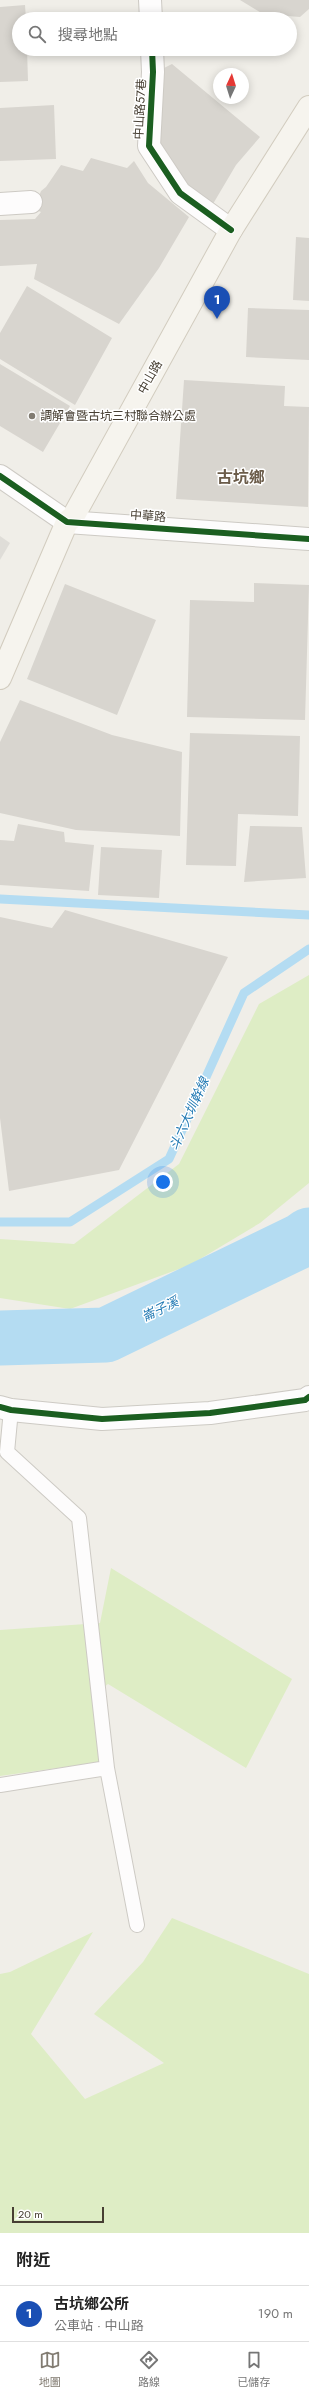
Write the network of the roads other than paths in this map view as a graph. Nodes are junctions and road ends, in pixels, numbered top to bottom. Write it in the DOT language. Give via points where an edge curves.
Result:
graph roads {
  1 [pos="150,0"];
  2 [pos="151,12"];
  3 [pos="153,56"];
  4 [pos="309,107"];
  5 [pos="31,202"];
  6 [pos="0,204"];
  7 [pos="231,230"];
  8 [pos="0,476"];
  9 [pos="67,522"];
  10 [pos="309,539"];
  11 [pos="0,678"];
  12 [pos="309,1397"];
  13 [pos="5,1408"];
  14 [pos="107,1768"];
  15 [pos="0,1785"];
  16 [pos="137,1925"];
  1 -- 2 [label="street"];
  3 -- 7 [label="street, 中山路57巷" via="154,72 149,146 180,193"];
  4 -- 7 [label="main road, 中山路"];
  5 -- 6 [label="street"];
  7 -- 9 [label="main road, 中山路" via="73,518"];
  8 -- 9 [label="street"];
  9 -- 10 [label="street, 中華路"];
  9 -- 11 [label="main road, 中山路"];
  12 -- 13 [label="street" via="305,1400 210,1413 102,1419"];
  13 -- 14 [label="lane" via="7,1452 79,1518"];
  14 -- 15 [label="lane"];
  14 -- 16 [label="lane"];
}
